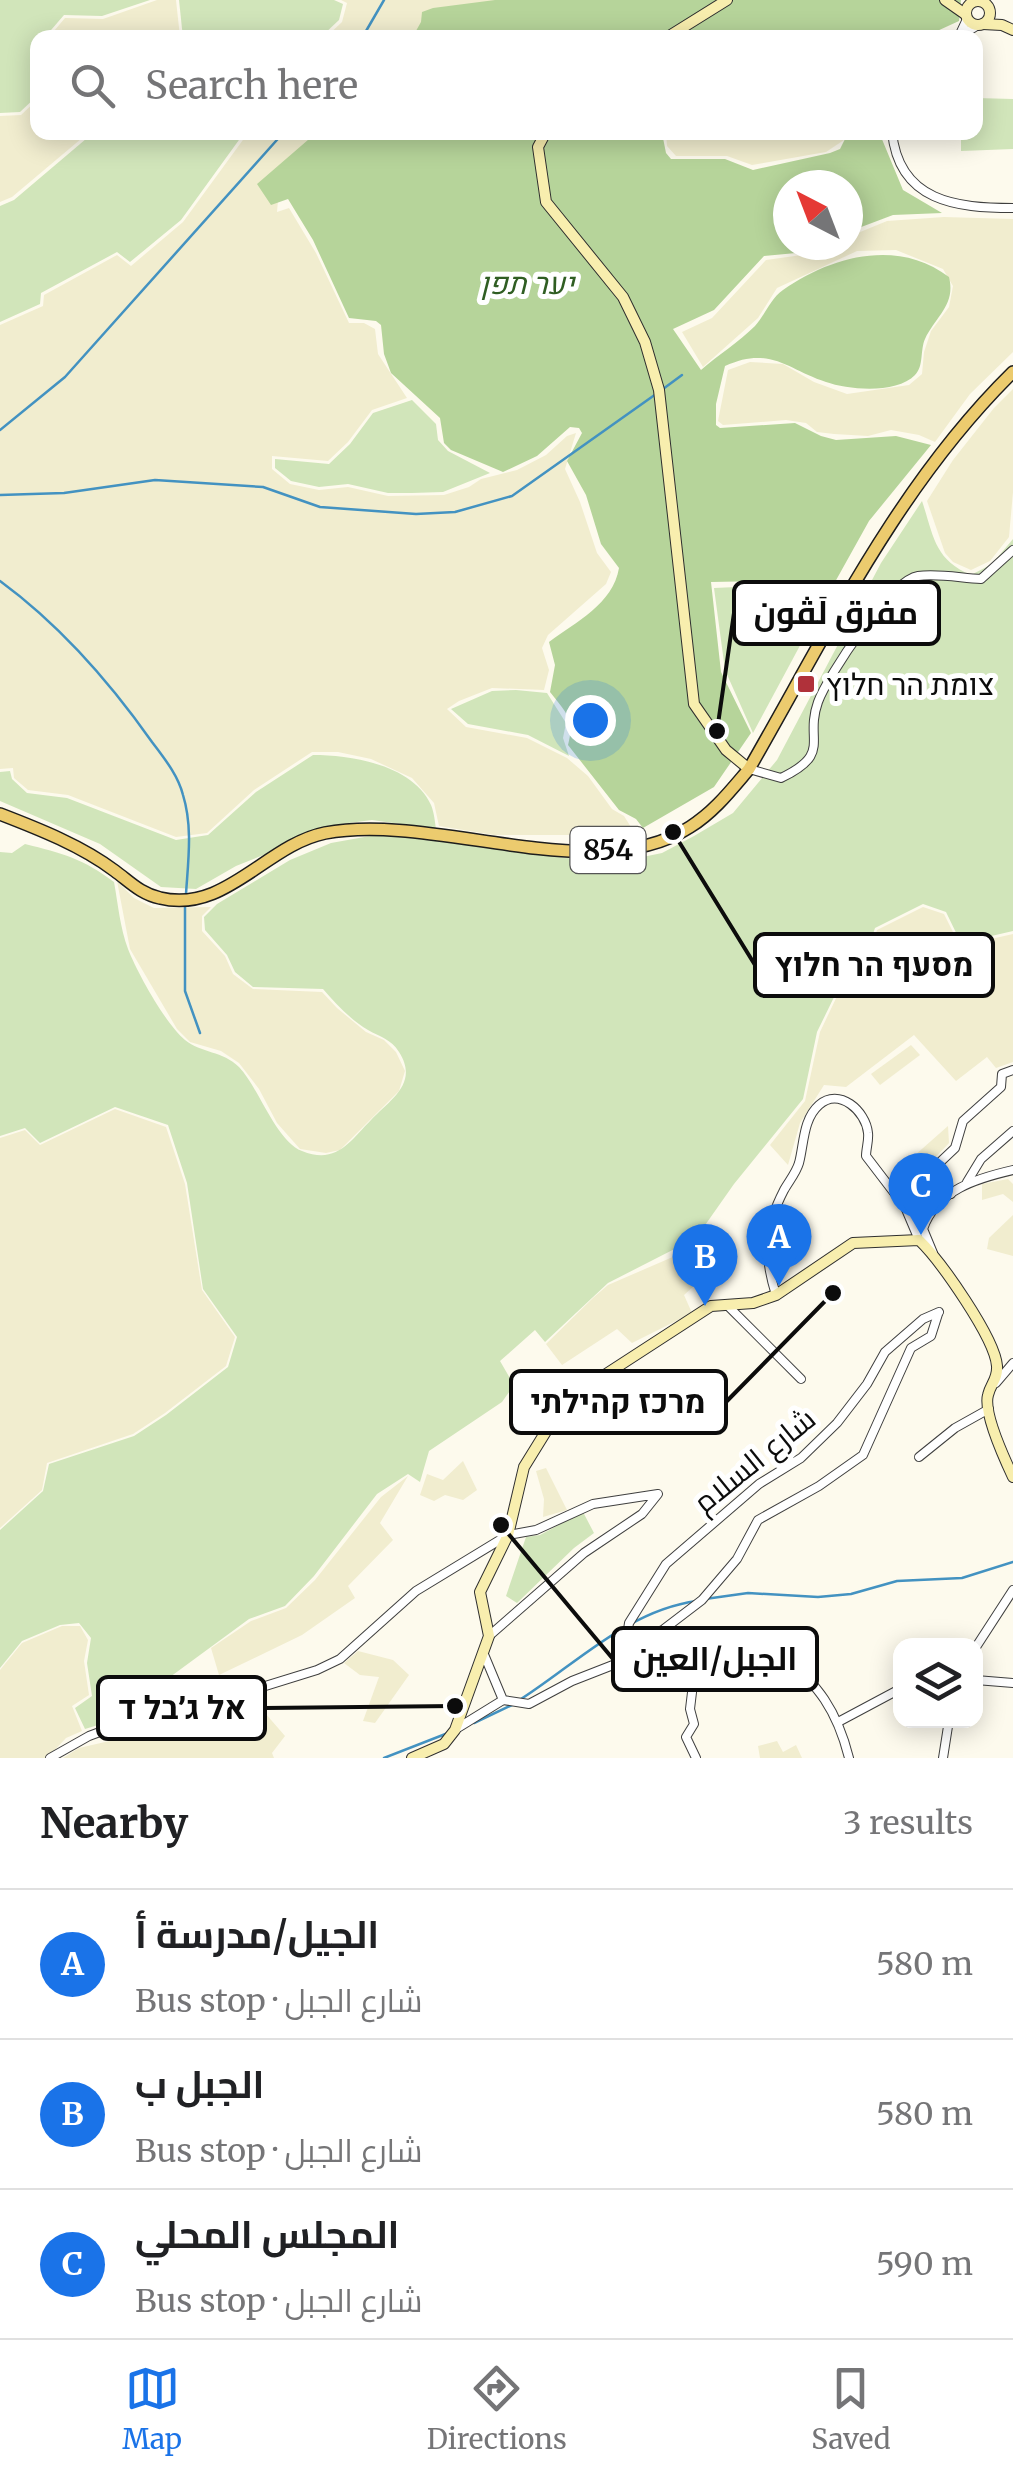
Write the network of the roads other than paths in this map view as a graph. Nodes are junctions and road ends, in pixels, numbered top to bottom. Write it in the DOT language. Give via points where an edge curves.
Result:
graph roads {
  1 [pos="727,0"];
  2 [pos="945,0"];
  3 [pos="968,1"];
  4 [pos="990,9"];
  5 [pos="966,16"];
  6 [pos="980,25"];
  7 [pos="1013,27"];
  8 [pos="679,30"];
  9 [pos="960,30"];
  10 [pos="971,30"];
  11 [pos="542,140"];
  12 [pos="894,140"];
  13 [pos="1013,208"];
  14 [pos="1013,372"];
  15 [pos="1013,550"];
  16 [pos="749,768"];
  17 [pos="0,814"];
  18 [pos="1013,1070"];
  19 [pos="1013,1131"];
  20 [pos="1013,1170"];
  21 [pos="968,1182"];
  22 [pos="951,1194"];
  23 [pos="919,1240"];
  24 [pos="933,1253"];
  25 [pos="776,1295"];
  26 [pos="728,1306"];
  27 [pos="1013,1364"];
  28 [pos="801,1379"];
  29 [pos="996,1383"];
  30 [pos="989,1408"];
  31 [pos="919,1458"];
  32 [pos="1013,1477"];
  33 [pos="508,1536"];
  34 [pos="1013,1590"];
  35 [pos="489,1636"];
  36 [pos="982,1638"];
  37 [pos="626,1642"];
  38 [pos="781,1650"];
  39 [pos="483,1652"];
  40 [pos="636,1656"];
  41 [pos="983,1681"];
  42 [pos="1013,1683"];
  43 [pos="893,1694"];
  44 [pos="503,1700"];
  45 [pos="840,1721"];
  46 [pos="948,1728"];
  47 [pos="456,1730"];
  48 [pos="50,1758"];
  49 [pos="412,1758"];
  50 [pos="696,1758"];
  51 [pos="849,1758"];
  52 [pos="942,1758"];
  1 -- 8 [label="street"];
  2 -- 5 [label="street"];
  3 -- 4 [label="street" via="980,0"];
  3 -- 5 [label="street"];
  4 -- 6 [label="street"];
  4 -- 7 [label="street"];
  5 -- 6 [label="street"];
  5 -- 9 [label="street"];
  6 -- 7 [label="street"];
  6 -- 10 [label="street"];
  11 -- 16 [label="street" via="546,202 623,297 645,342 659,390 694,704 726,750"];
  12 -- 13 [label="street" via="899,160 927,194 971,208"];
  14 -- 16 [label="main road, 854" via="972,412 901,505"];
  15 -- 16 [label="street" via="981,578 915,576 890,595 817,705 816,745 803,767 780,778"];
  16 -- 17 [label="main road, 854" via="705,816 648,846 544,849 388,828 322,834 224,890 191,900 160,898 131,886 57,838"];
  18 -- 22 [label="street" via="1002,1074 1001,1088 963,1121 955,1148 936,1166"];
  19 -- 21 [label="street" via="980,1159"];
  20 -- 21 [label="street"];
  21 -- 22 [label="street"];
  22 -- 24 [label="street" via="923,1229"];
  23 -- 24 [label="street"];
  23 -- 25 [label="street" via="853,1243"];
  23 -- 25 [label="street" via="905,1207 866,1156 868,1131 859,1111 828,1099 806,1128 798,1168 768,1230 765,1262"];
  24 -- 29 [label="street" via="992,1347"];
  25 -- 26 [label="street"];
  26 -- 28 [label="street"];
  26 -- 33 [label="street" via="712,1306 686,1320 577,1392 524,1467"];
  27 -- 29 [label="street"];
  29 -- 30 [label="street"];
  30 -- 31 [label="street"];
  30 -- 32 [label="street"];
  33 -- 35 [label="street" via="480,1592"];
  33 -- 35 [label="street" via="592,1504 658,1494 642,1514 584,1553"];
  33 -- 48 [label="street" via="416,1591 340,1659 230,1697 172,1704"];
  34 -- 36 [label="street"];
  35 -- 39 [label="street"];
  37 -- 37 [label="street, شارع السلام" via="641,1642 702,1600 737,1559 758,1520 863,1456 911,1348 930,1336 939,1312 886,1352 836,1423 801,1458 759,1484 666,1564 628,1624"];
  37 -- 40 [label="street"];
  38 -- 45 [label="street"];
  39 -- 44 [label="street"];
  39 -- 47 [label="street"];
  40 -- 44 [label="street" via="529,1704"];
  40 -- 50 [label="street" via="678,1651 696,1659 694,1724 686,1737"];
  41 -- 42 [label="street"];
  43 -- 45 [label="street"];
  44 -- 47 [label="street"];
  45 -- 51 [label="street"];
  46 -- 52 [label="street"];
  47 -- 49 [label="street" via="444,1744"];
}
